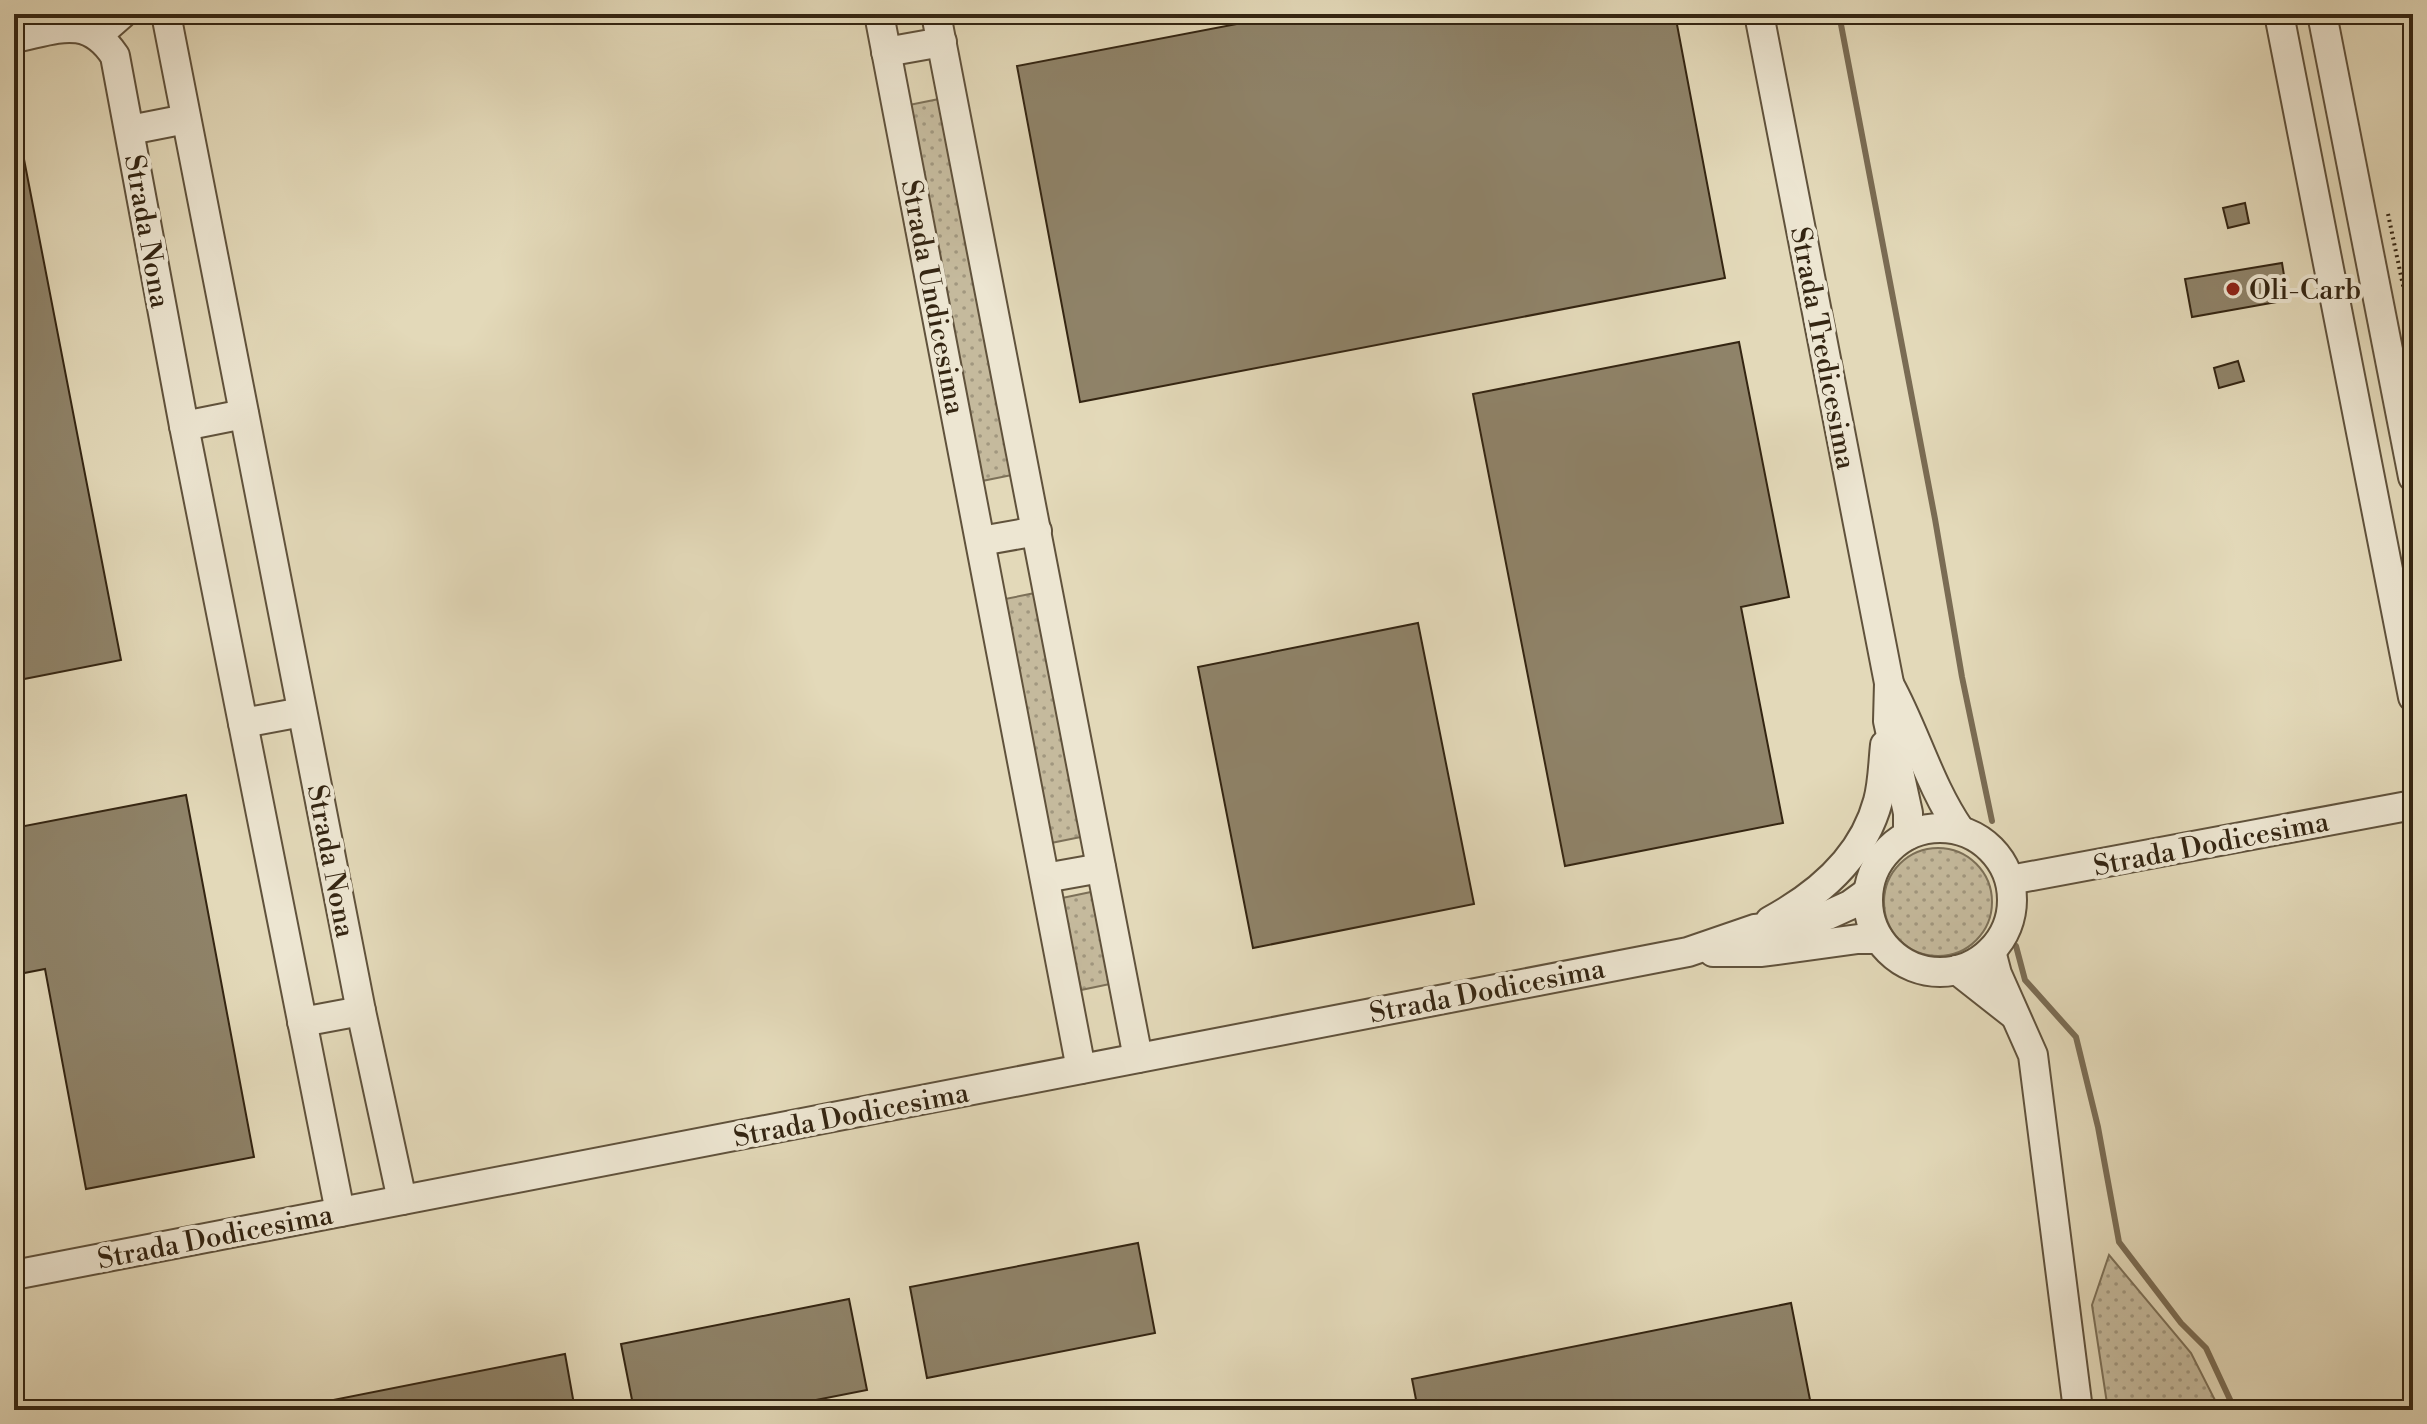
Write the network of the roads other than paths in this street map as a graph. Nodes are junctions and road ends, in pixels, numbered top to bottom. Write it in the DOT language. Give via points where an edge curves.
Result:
graph roads {
  1 [pos="122,14"];
  2 [pos="166,14"];
  3 [pos="879,14"];
  4 [pos="936,14"];
  5 [pos="1759,14"];
  6 [pos="2279,14"];
  7 [pos="2322,14"];
  8 [pos="98,35"];
  9 [pos="14,38"];
  10 [pos="942,42"];
  11 [pos="886,52"];
  12 [pos="186,119"];
  13 [pos="130,130"];
  14 [pos="244,414"];
  15 [pos="184,426"];
  16 [pos="2413,477"];
  17 [pos="1037,531"];
  18 [pos="981,541"];
  19 [pos="1889,683"];
  20 [pos="2413,697"];
  21 [pos="302,712"];
  22 [pos="1888,721"];
  23 [pos="243,723"];
  24 [pos="2413,805"];
  25 [pos="1960,830"];
  26 [pos="1908,835"];
  27 [pos="1101,868"];
  28 [pos="1045,878"];
  29 [pos="2010,880"];
  30 [pos="1868,892"];
  31 [pos="1755,929"];
  32 [pos="1879,939"];
  33 [pos="1991,951"];
  34 [pos="1688,952"];
  35 [pos="1957,970"];
  36 [pos="361,1011"];
  37 [pos="2014,1014"];
  38 [pos="302,1022"];
  39 [pos="1138,1058"];
  40 [pos="1081,1069"];
  41 [pos="402,1200"];
  42 [pos="340,1212"];
  43 [pos="14,1275"];
  44 [pos="2078,1410"];
  1 -- 8 [label="street"];
  2 -- 12 [label="street, Strada Nona"];
  3 -- 11 [label="street, Strada Undicesima"];
  4 -- 10 [label="street, Strada Undicesima"];
  5 -- 19 [label="street, Strada Tredicesima"];
  6 -- 20 [label="street"];
  7 -- 16 [label="street"];
  8 -- 9 [label="street" via="70,27"];
  8 -- 13 [label="street, Strada Nona" via="115,56"];
  10 -- 11 [label="street"];
  10 -- 17 [label="street, Strada Undicesima"];
  11 -- 18 [label="street, Strada Undicesima"];
  12 -- 13 [label="street, Strada Nona"];
  12 -- 14 [label="street, Strada Nona"];
  13 -- 15 [label="street, Strada Nona"];
  14 -- 15 [label="street"];
  14 -- 21 [label="street, Strada Nona"];
  15 -- 23 [label="street, Strada Nona"];
  17 -- 18 [label="street"];
  17 -- 27 [label="street, Strada Undicesima"];
  18 -- 28 [label="street, Strada Undicesima"];
  19 -- 22 [label="street"];
  19 -- 25 [label="street"];
  21 -- 23 [label="street"];
  21 -- 36 [label="street, Strada Nona"];
  22 -- 26 [label="street"];
  22 -- 31 [label="street" via="1879,798 1869,828 1850,858 1802,904"];
  23 -- 38 [label="street, Strada Nona"];
  24 -- 29 [label="street, Strada Dodicesima"];
  25 -- 26 [label="street" via="1928,828"];
  25 -- 29 [label="street" via="1982,840"];
  26 -- 30 [label="street" via="1883,854"];
  27 -- 28 [label="street"];
  27 -- 39 [label="street, Strada Undicesima"];
  28 -- 40 [label="street, Strada Undicesima"];
  29 -- 33 [label="street" via="2010,918"];
  30 -- 31 [label="street" via="1801,924"];
  30 -- 32 [label="street" via="1869,916"];
  31 -- 34 [label="street"];
  32 -- 34 [label="street" via="1762,952"];
  32 -- 35 [label="street" via="1913,967"];
  33 -- 35 [label="street"];
  33 -- 37 [label="street"];
  34 -- 39 [label="street, Strada Dodicesima"];
  35 -- 37 [label="street"];
  36 -- 38 [label="street"];
  36 -- 41 [label="street, Strada Nona"];
  37 -- 44 [label="street" via="2037,1076"];
  38 -- 42 [label="street, Strada Nona"];
  39 -- 40 [label="street, Strada Dodicesima"];
  40 -- 41 [label="street, Strada Dodicesima"];
  41 -- 42 [label="street, Strada Dodicesima"];
  42 -- 43 [label="street, Strada Dodicesima"];
}
